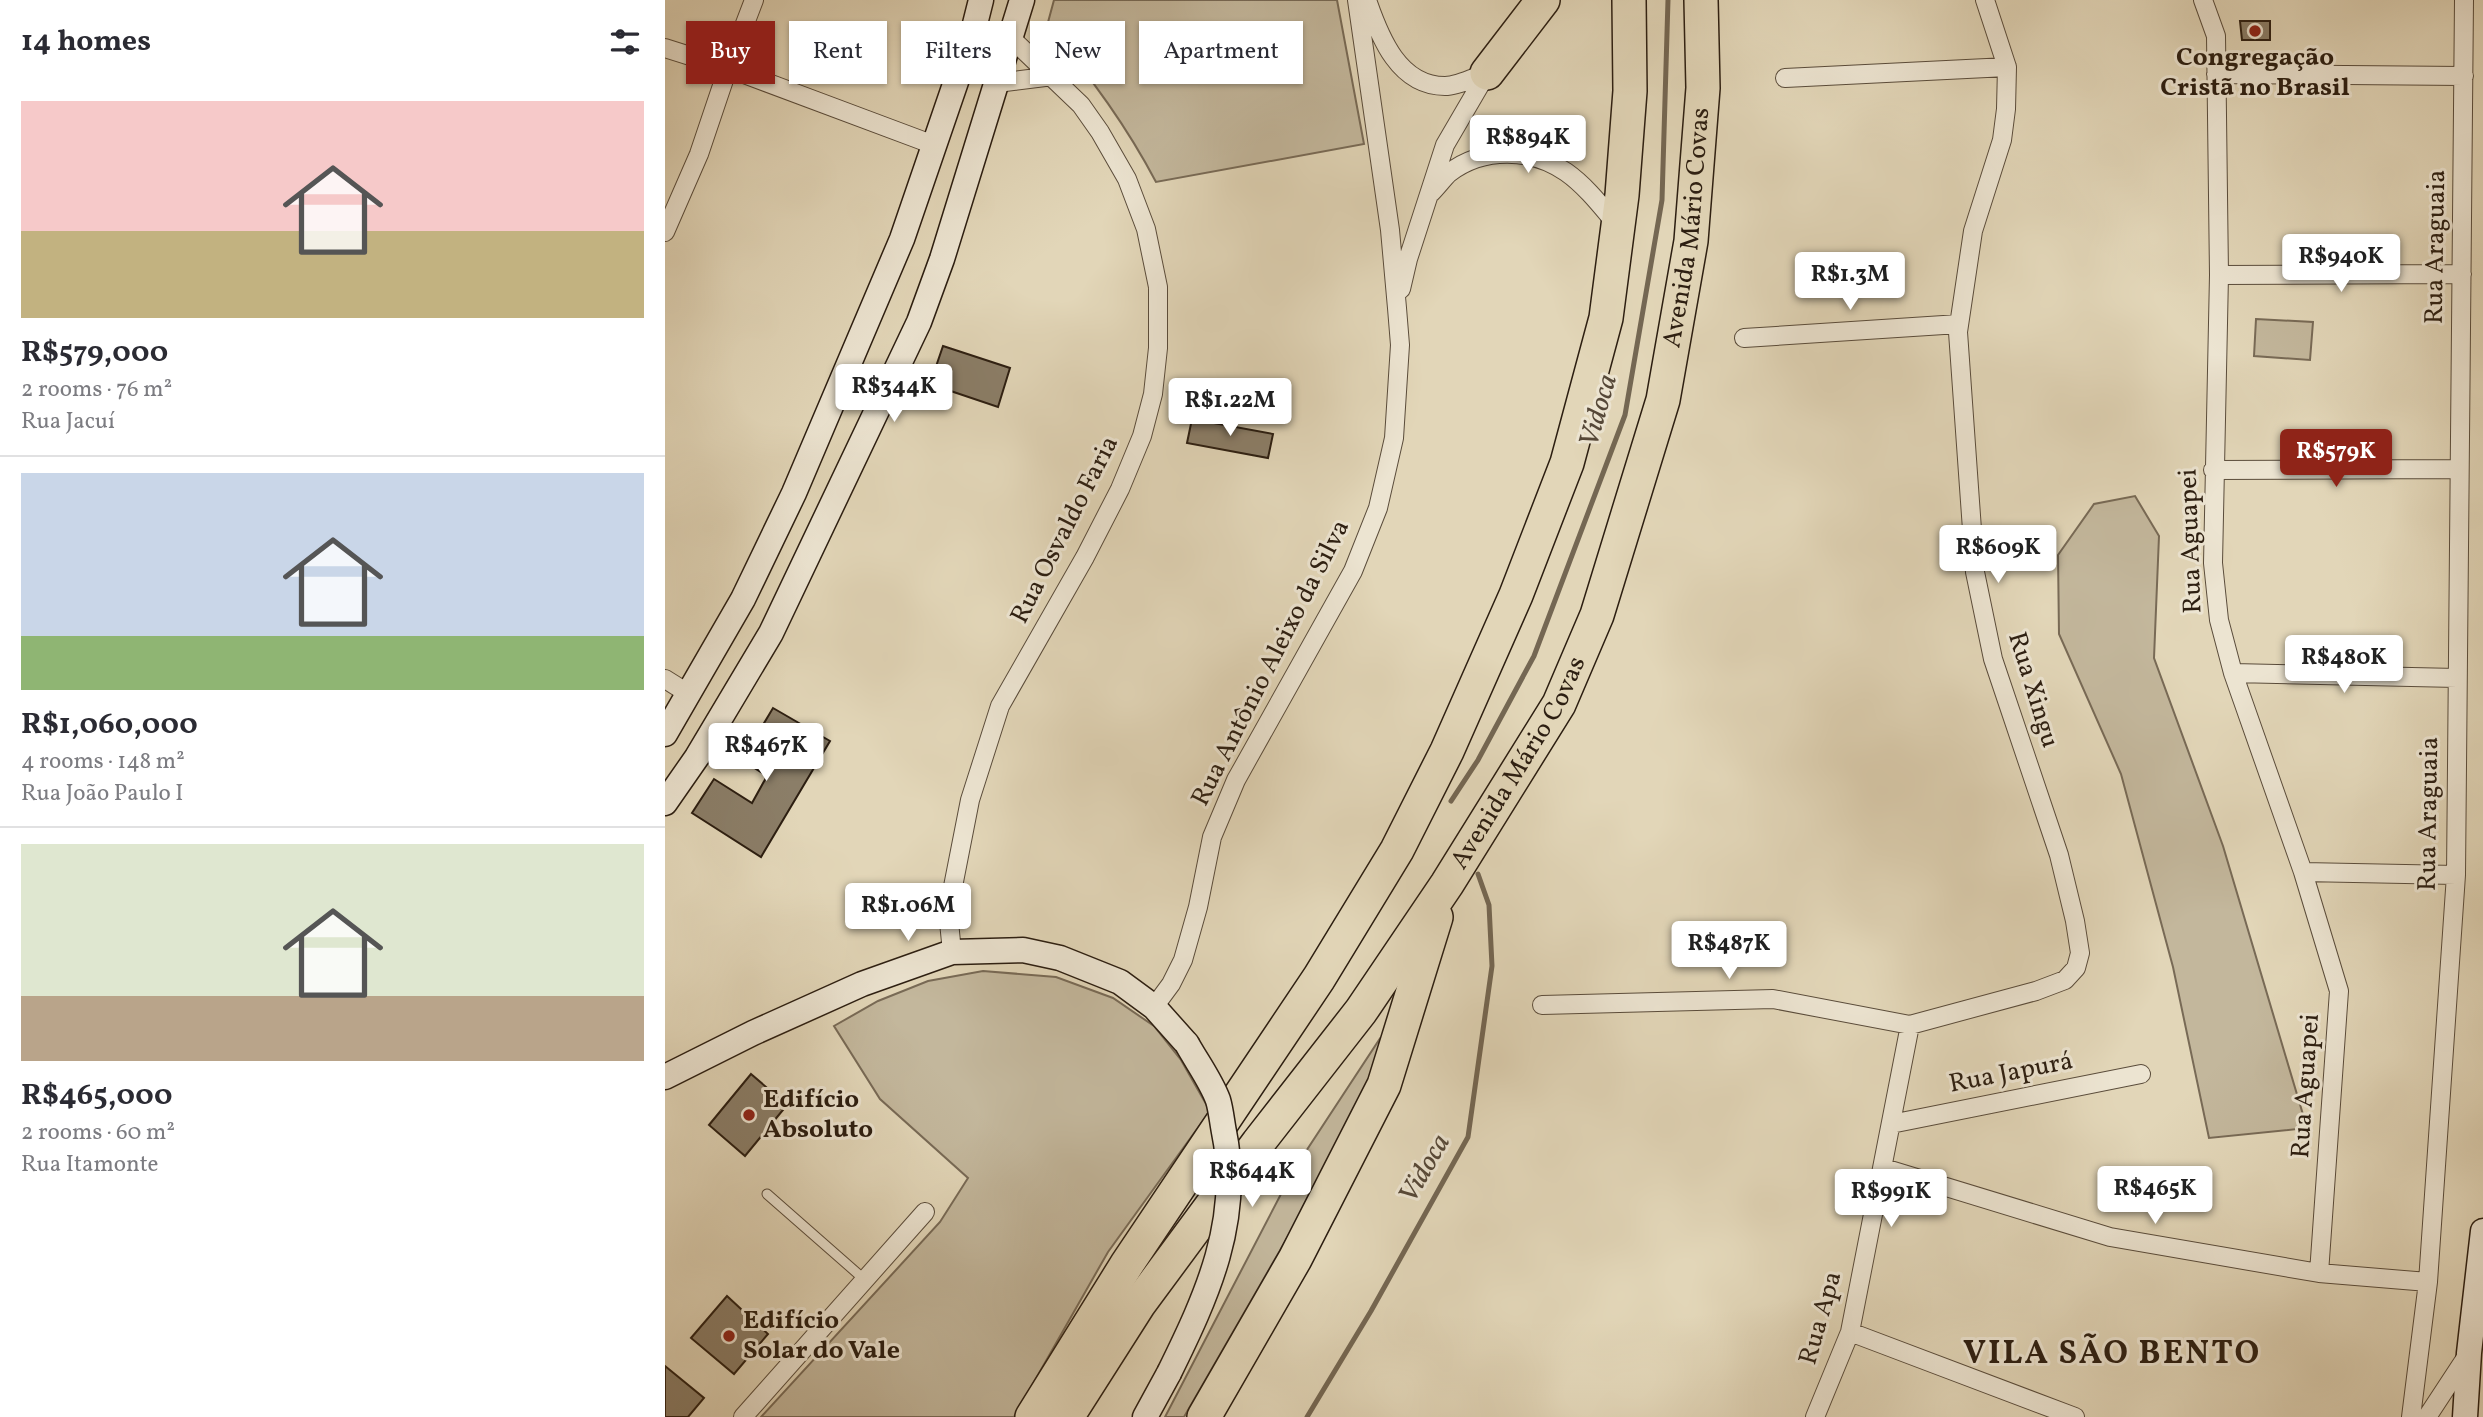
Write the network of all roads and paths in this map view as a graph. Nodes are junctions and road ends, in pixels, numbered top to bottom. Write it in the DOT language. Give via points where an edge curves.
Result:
graph roads {
  1 [pos="754,0"];
  2 [pos="981,0"];
  3 [pos="1022,0"];
  4 [pos="1357,0"];
  5 [pos="1367,0"];
  6 [pos="1543,0"];
  7 [pos="1629,0"];
  8 [pos="1701,0"];
  9 [pos="1985,0"];
  10 [pos="2203,0"];
  11 [pos="2464,0"];
  12 [pos="746,21"];
  13 [pos="1016,23"];
  14 [pos="1016,43"];
  15 [pos="665,48"];
  16 [pos="686,55"];
  17 [pos="1030,55"];
  18 [pos="2007,67"];
  19 [pos="1487,73"];
  20 [pos="2216,74"];
  21 [pos="2464,76"];
  22 [pos="1785,78"];
  23 [pos="723,84"];
  24 [pos="771,84"];
  25 [pos="997,84"];
  26 [pos="1061,84"];
  27 [pos="934,145"];
  28 [pos="1426,198"];
  29 [pos="1618,226"];
  30 [pos="665,232"];
  31 [pos="2462,274"];
  32 [pos="2219,275"];
  33 [pos="1397,308"];
  34 [pos="1959,324"];
  35 [pos="1744,338"];
  36 [pos="2459,469"];
  37 [pos="2213,470"];
  38 [pos="2232,673"];
  39 [pos="2457,678"];
  40 [pos="665,679"];
  41 [pos="689,694"];
  42 [pos="665,736"];
  43 [pos="697,757"];
  44 [pos="665,803"];
  45 [pos="2303,872"];
  46 [pos="2456,874"];
  47 [pos="1447,884"];
  48 [pos="952,952"];
  49 [pos="1542,1005"];
  50 [pos="1154,1007"];
  51 [pos="1910,1025"];
  52 [pos="2141,1074"];
  53 [pos="665,1077"];
  54 [pos="1891,1124"];
  55 [pos="1884,1168"];
  56 [pos="767,1194"];
  57 [pos="925,1212"];
  58 [pos="2483,1231"];
  59 [pos="2319,1273"];
  60 [pos="865,1280"];
  61 [pos="2428,1282"];
  62 [pos="1850,1332"];
  63 [pos="2469,1353"];
  64 [pos="2065,1415"];
  65 [pos="743,1417"];
  66 [pos="1032,1417"];
  67 [pos="1067,1417"];
  68 [pos="1145,1417"];
  69 [pos="1204,1417"];
  70 [pos="1815,1417"];
  71 [pos="2411,1417"];
  72 [pos="2427,1417"];
  73 [pos="2465,1417"];
  1 -- 12 [label="street"];
  2 -- 27 [label="main road"];
  3 -- 13 [label="main road"];
  4 -- 33 [label="street, Rua Antônio Aleixo da Silva"];
  5 -- 19 [label="street" via="1393,57 1413,79 1447,87"];
  6 -- 19 [label="highway"];
  7 -- 29 [label="highway" via="1630,91"];
  8 -- 47 [label="highway, Avenida Mário Covas" via="1703,88 1691,242 1663,400 1597,615 1559,704"];
  9 -- 18 [label="street, Rua Xingu"];
  10 -- 20 [label="street, Rua Aguapei" via="2216,36"];
  11 -- 21 [label="street, Rua Araguaia"];
  14 -- 17 [label="street, Rua Osvaldo Faria"];
  15 -- 16 [label="street"];
  18 -- 22 [label="street"];
  18 -- 34 [label="street, Rua Xingu" via="2001,140 1973,231"];
  19 -- 28 [label="street" via="1445,145"];
  20 -- 21 [label="street"];
  20 -- 32 [label="street, Rua Aguapei"];
  21 -- 31 [label="street, Rua Araguaia"];
  23 -- 30 [label="street"];
  24 -- 27 [label="street"];
  25 -- 43 [label="main road" via="919,322 771,633"];
  26 -- 48 [label="street, Rua Osvaldo Faria" via="1100,132 1127,179 1146,229 1158,287 1153,394 1120,489 1000,706 970,800 948,912"];
  27 -- 41 [label="main road" via="902,239 794,493 743,599"];
  28 -- 29 [label="street" via="1448,174 1470,161 1519,153 1541,158 1566,172"];
  28 -- 33 [label="street"];
  29 -- 66 [label="highway" via="1606,318 1567,463 1516,595 1447,751 1397,850 1319,978 1127,1264"];
  31 -- 32 [label="street"];
  31 -- 36 [label="street, Rua Araguaia"];
  32 -- 37 [label="street, Rua Aguapei"];
  33 -- 50 [label="street, Rua Antônio Aleixo da Silva" via="1400,345 1394,438 1378,508 1353,571 1235,780 1212,837 1184,960"];
  34 -- 35 [label="street"];
  34 -- 51 [label="street, Rua Xingu" via="1975,572 1993,659 2059,855 2080,953 2076,968 2065,980"];
  36 -- 37 [label="street"];
  36 -- 39 [label="street, Rua Araguaia"];
  37 -- 38 [label="street, Rua Aguapei" via="2213,562 2219,620"];
  38 -- 39 [label="street"];
  38 -- 45 [label="street, Rua Aguapei"];
  39 -- 46 [label="street, Rua Araguaia"];
  40 -- 41 [label="street"];
  41 -- 42 [label="main road"];
  42 -- 43 [label="main road"];
  43 -- 44 [label="main road"];
  45 -- 46 [label="street"];
  45 -- 59 [label="street, Rua Aguapei" via="2339,991"];
  46 -- 61 [label="street, Rua Araguaia"];
  47 -- 67 [label="highway, Avenida Mário Covas" via="1361,1010 1139,1304"];
  47 -- 69 [label="highway" via="1384,1085 1295,1259"];
  48 -- 50 [label="main road" via="1023,950 1060,958 1120,982"];
  48 -- 53 [label="main road" via="862,984"];
  49 -- 51 [label="street" via="1773,999"];
  50 -- 68 [label="main road, bridge" via="1187,1044 1218,1100 1231,1180 1220,1251 1199,1313"];
  51 -- 54 [label="street, Rua Apa"];
  52 -- 54 [label="street, Rua Japurá"];
  54 -- 55 [label="street, Rua Apa"];
  55 -- 59 [label="street" via="2110,1237"];
  55 -- 62 [label="street, Rua Apa"];
  56 -- 60 [label="lane"];
  57 -- 60 [label="street"];
  58 -- 63 [label="main road"];
  59 -- 61 [label="street"];
  60 -- 65 [label="street"];
  61 -- 71 [label="street, Rua Araguaia"];
  62 -- 64 [label="street"];
  62 -- 70 [label="street, Rua Apa"];
  63 -- 72 [label="street"];
  63 -- 73 [label="main road"];
}
